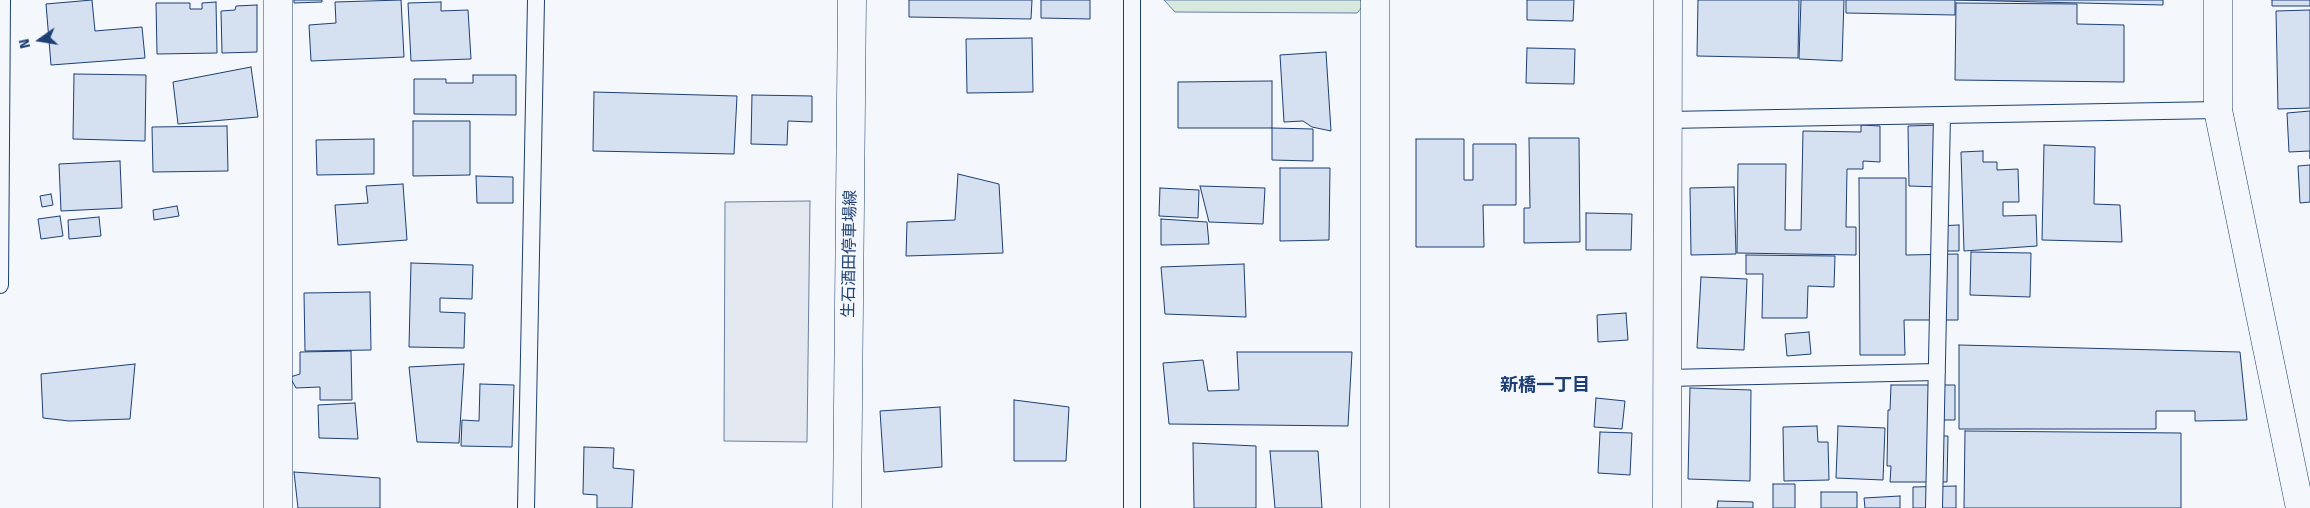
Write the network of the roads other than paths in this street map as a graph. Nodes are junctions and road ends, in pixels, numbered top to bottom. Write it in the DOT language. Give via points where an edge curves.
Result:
graph roads {
  1 [pos="2,0"];
  2 [pos="278,0"];
  3 [pos="536,0"];
  4 [pos="852,0"];
  5 [pos="1132,0"];
  6 [pos="1375,0"];
  7 [pos="1668,0"];
  8 [pos="2218,0"];
  9 [pos="2218,110"];
  10 [pos="1942,115"];
  11 [pos="1668,120"];
  12 [pos="0,285"];
  13 [pos="1937,372"];
  14 [pos="1667,378"];
  15 [pos="278,508"];
  16 [pos="526,508"];
  17 [pos="847,508"];
  18 [pos="1132,508"];
  19 [pos="1375,508"];
  20 [pos="1667,508"];
  21 [pos="1934,508"];
  22 [pos="2300,508"];
  1 -- 12 [label="lane"];
  2 -- 15 [label="street"];
  3 -- 16 [label="lane"];
  4 -- 17 [label="street, 生石酒田停車場線"];
  5 -- 18 [label="lane"];
  6 -- 19 [label="street"];
  7 -- 11 [label="street"];
  8 -- 9 [label="street"];
  9 -- 10 [label="lane"];
  9 -- 22 [label="street"];
  10 -- 11 [label="lane"];
  10 -- 13 [label="lane"];
  11 -- 14 [label="street"];
  13 -- 14 [label="lane"];
  13 -- 21 [label="lane"];
  14 -- 20 [label="street"];
}
